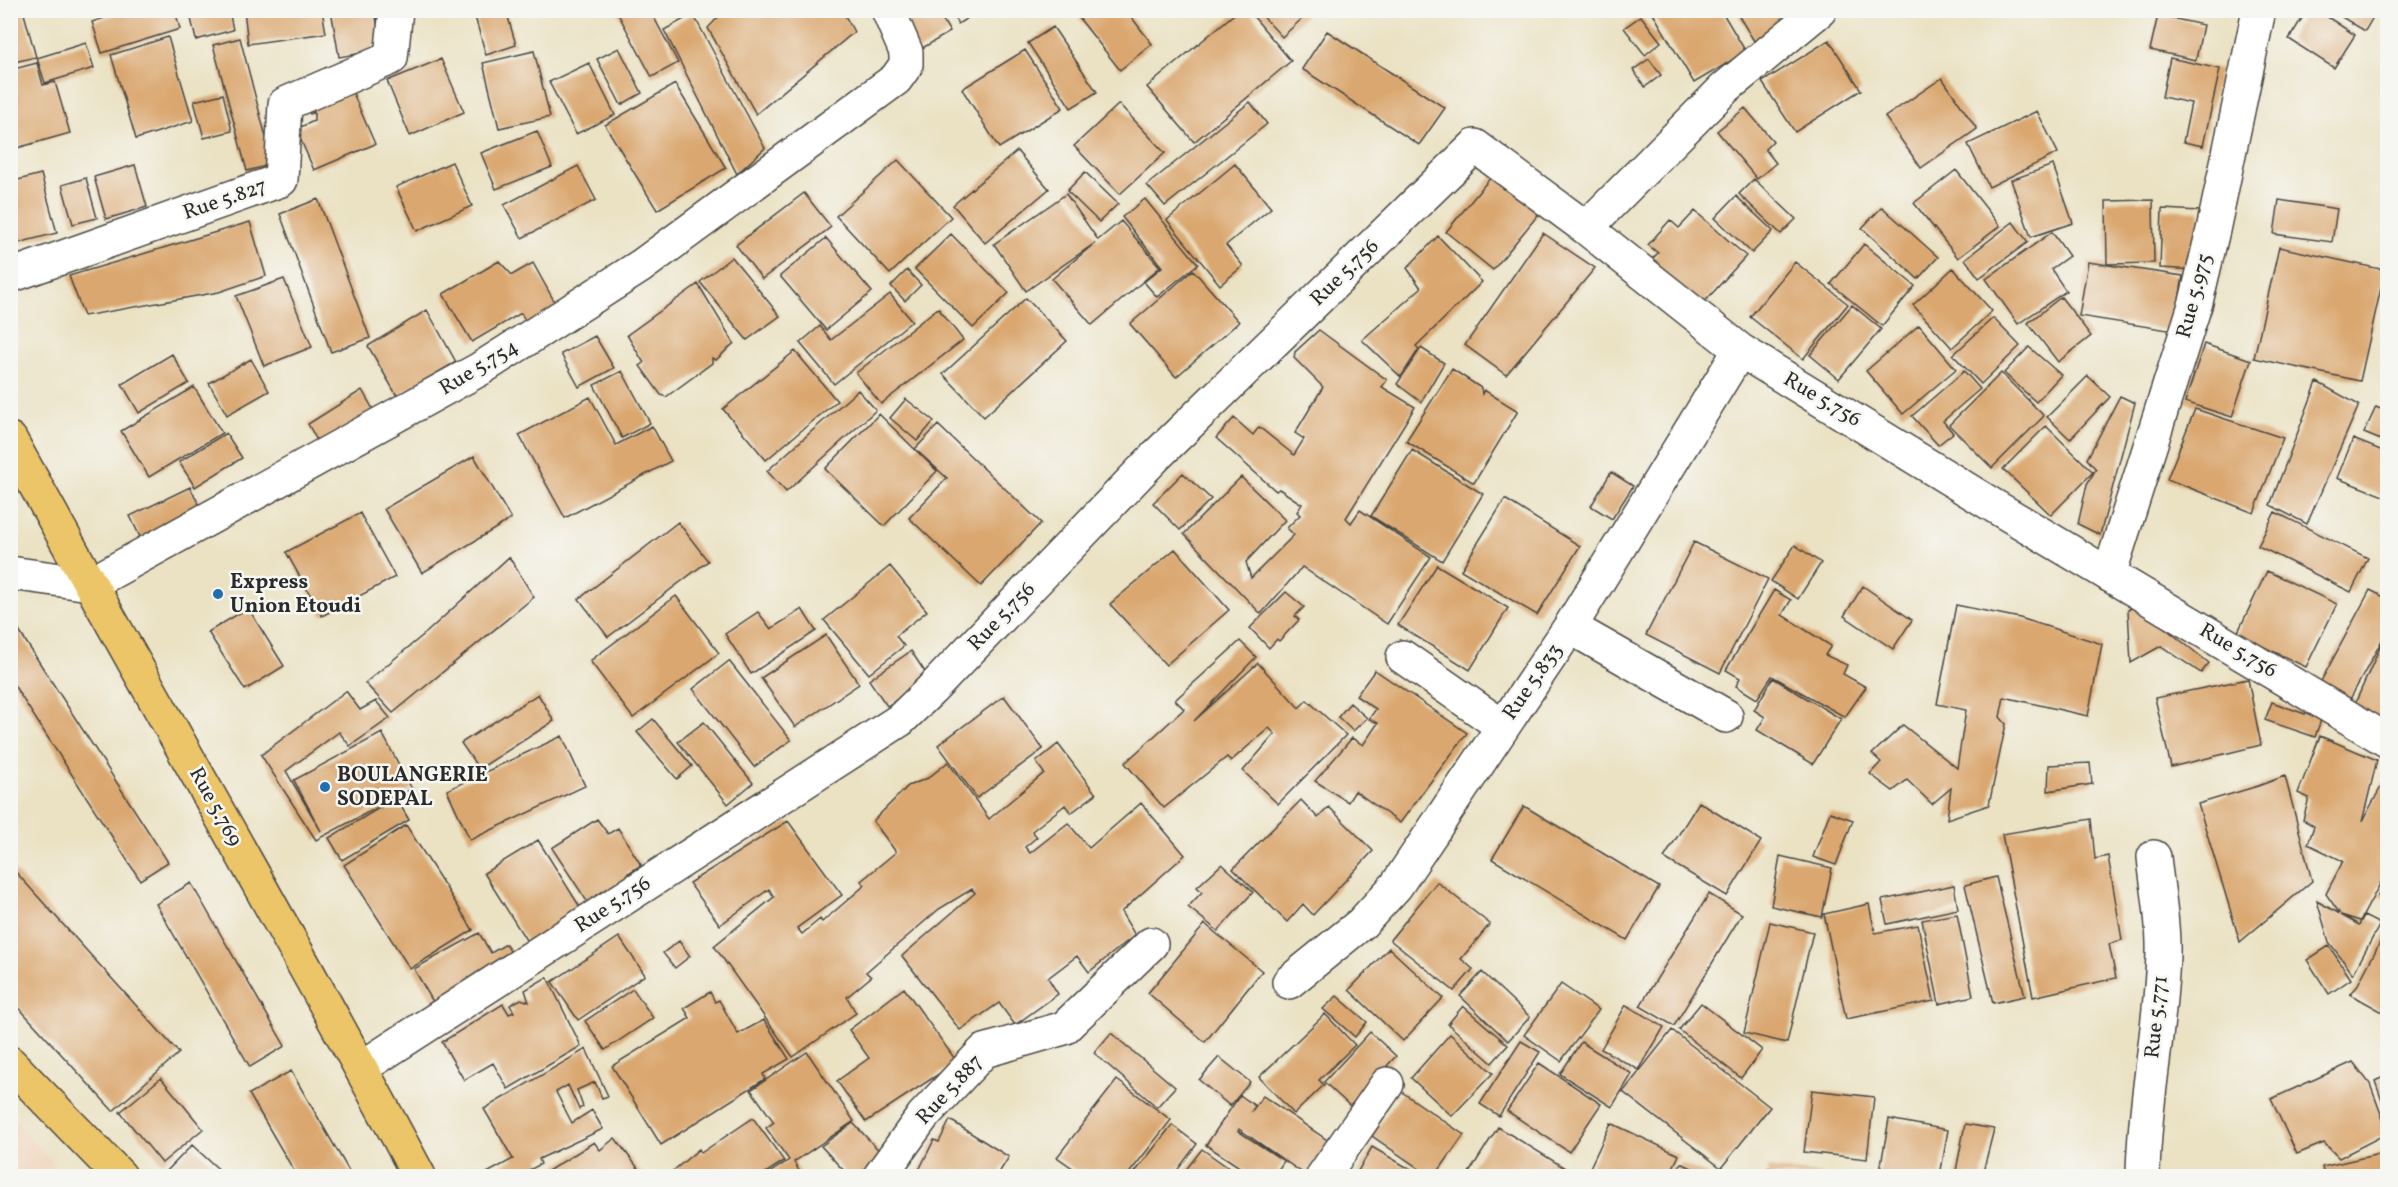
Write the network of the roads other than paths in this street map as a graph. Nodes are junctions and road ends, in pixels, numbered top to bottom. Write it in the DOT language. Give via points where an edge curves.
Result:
graph roads {
  1 [pos="396,10"];
  2 [pos="888,10"];
  3 [pos="1820,10"];
  4 [pos="2259,10"];
  5 [pos="1586,228"];
  6 [pos="10,276"];
  7 [pos="1740,351"];
  8 [pos="10,439"];
  9 [pos="10,573"];
  10 [pos="2109,575"];
  11 [pos="90,584"];
  12 [pos="1570,627"];
  13 [pos="1403,657"];
  14 [pos="1725,716"];
  15 [pos="1502,726"];
  16 [pos="2388,741"];
  17 [pos="2154,857"];
  18 [pos="1151,944"];
  19 [pos="1289,982"];
  20 [pos="10,1063"];
  21 [pos="361,1068"];
  22 [pos="1387,1084"];
  23 [pos="120,1176"];
  24 [pos="418,1176"];
  25 [pos="880,1176"];
  26 [pos="1323,1176"];
  27 [pos="2143,1176"];
  1 -- 6 [label="street, Rue 5.827" via="391,58 285,104 281,180"];
  2 -- 11 [label="street, Rue 5.754" via="906,52 906,65 896,79 641,266 480,369"];
  3 -- 5 [label="street" via="1725,88"];
  4 -- 10 [label="street, Rue 5.975" via="2196,302"];
  5 -- 7 [label="street, Rue 5.756"];
  5 -- 21 [label="street, Rue 5.756" via="1475,146 1154,458 900,720"];
  7 -- 10 [label="street, Rue 5.756"];
  7 -- 12 [label="street, Rue 5.833"];
  8 -- 11 [label="main road, Rue 5.769"];
  9 -- 11 [label="street"];
  10 -- 16 [label="street, Rue 5.756"];
  11 -- 21 [label="main road, Rue 5.769"];
  12 -- 14 [label="street"];
  12 -- 15 [label="street, Rue 5.833"];
  13 -- 15 [label="street"];
  15 -- 19 [label="street, Rue 5.833" via="1396,886 1362,923"];
  17 -- 27 [label="street, Rue 5.771" via="2163,950"];
  18 -- 25 [label="street, Rue 5.887" via="1064,1028 984,1051 923,1116"];
  20 -- 23 [label="main road"];
  21 -- 24 [label="main road, Rue 5.769"];
  22 -- 26 [label="street"];
}
